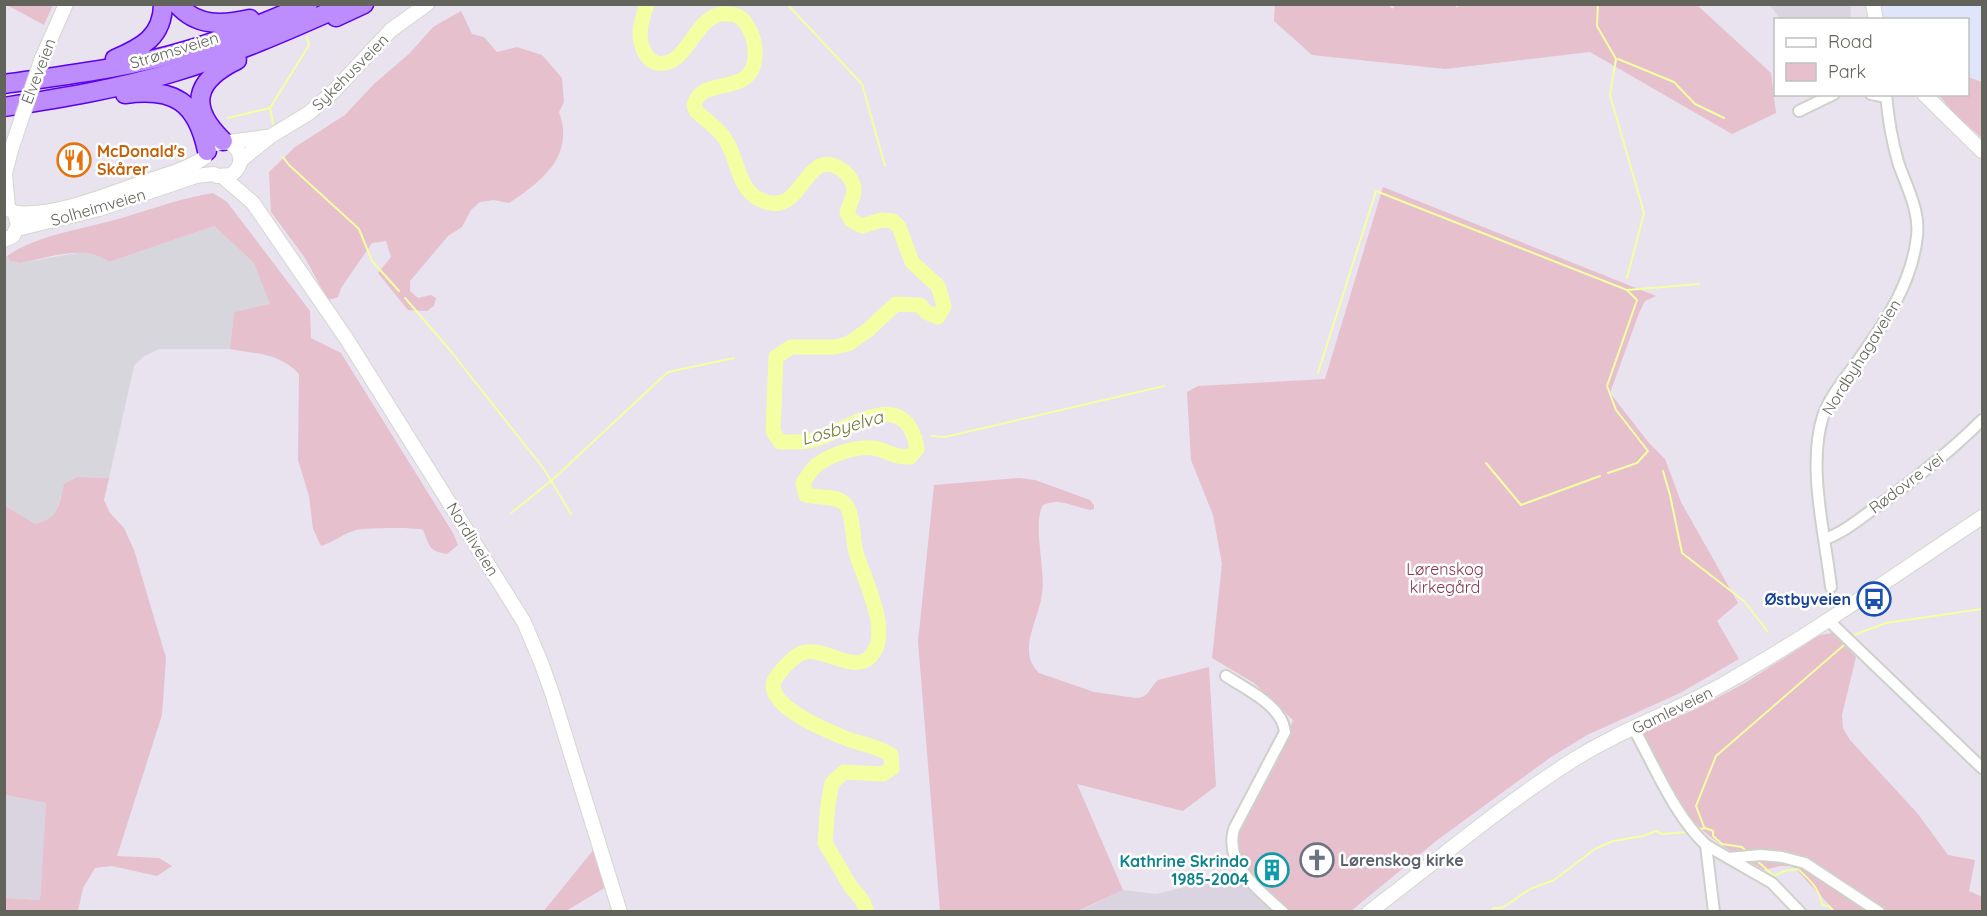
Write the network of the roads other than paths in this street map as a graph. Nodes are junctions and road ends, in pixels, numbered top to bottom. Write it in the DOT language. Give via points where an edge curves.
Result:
graph roads {
  1 [pos="66,4"];
  2 [pos="163,4"];
  3 [pos="177,4"];
  4 [pos="291,4"];
  5 [pos="308,4"];
  6 [pos="347,4"];
  7 [pos="364,4"];
  8 [pos="427,4"];
  9 [pos="84,72"];
  10 [pos="4,84"];
  11 [pos="1830,96"];
  12 [pos="1886,96"];
  13 [pos="1926,96"];
  14 [pos="4,107"];
  15 [pos="1799,111"];
  16 [pos="4,114"];
  17 [pos="271,136"];
  18 [pos="227,142"];
  19 [pos="1983,151"];
  20 [pos="206,154"];
  21 [pos="240,163"];
  22 [pos="5,176"];
  23 [pos="219,176"];
  24 [pos="252,203"];
  25 [pos="9,209"];
  26 [pos="17,229"];
  27 [pos="4,240"];
  28 [pos="1983,420"];
  29 [pos="1983,517"];
  30 [pos="1825,539"];
  31 [pos="1831,587"];
  32 [pos="1828,620"];
  33 [pos="1226,676"];
  34 [pos="1634,729"];
  35 [pos="1983,768"];
  36 [pos="1706,845"];
  37 [pos="1728,858"];
  38 [pos="620,912"];
  39 [pos="1283,912"];
  40 [pos="1369,912"];
  41 [pos="1714,912"];
  42 [pos="1800,912"];
  43 [pos="1879,912"];
  1 -- 22 [label="main road, Elveveien, bridge" via="18,124"];
  2 -- 9 [label="highway" via="160,23 149,41"];
  3 -- 4 [label="highway" via="199,21 218,24 252,19"];
  5 -- 9 [label="highway, Strømsveien" via="188,50"];
  6 -- 14 [label="highway, Strømsveien" via="243,49 172,73 91,93"];
  7 -- 18 [label="highway" via="212,75 204,86 200,103 207,121"];
  8 -- 17 [label="main road, Sykehusveien" via="391,30 309,113"];
  9 -- 10 [label="highway, Strømsveien"];
  11 -- 15 [label="street"];
  12 -- 30 [label="street, Nordbyhagaveien" via="1898,160 1918,220 1917,238 1908,272 1889,316 1824,413 1816,460"];
  13 -- 19 [label="main road"];
  16 -- 20 [label="highway" via="128,94 160,93 175,97 192,111 202,130"];
  17 -- 18 [label="main road, Sykehusveien"];
  17 -- 21 [label="main road, Sykehusveien"];
  18 -- 20 [label="main road" via="214,144"];
  18 -- 21 [label="main road" via="237,148"];
  20 -- 23 [label="main road" via="206,165"];
  20 -- 25 [label="main road, Solheimveien" via="185,168 94,198 28,214"];
  21 -- 23 [label="main road" via="231,175"];
  21 -- 24 [label="main road, Nordliveien"];
  22 -- 25 [label="main road, Elveveien"];
  23 -- 24 [label="main road, Nordliveien"];
  23 -- 26 [label="main road, Solheimveien" via="196,176 89,212"];
  24 -- 38 [label="main road, Nordliveien" via="346,338 524,622 552,693"];
  25 -- 26 [label="main road, Elveveien" via="18,221"];
  26 -- 27 [label="main road"];
  28 -- 30 [label="street, Rødovre vei" via="1889,498"];
  29 -- 32 [label="main road, Gamleveien"];
  30 -- 31 [label="street, Nordbyhagaveien"];
  32 -- 34 [label="main road, Gamleveien" via="1711,692"];
  32 -- 35 [label="street"];
  33 -- 39 [label="street" via="1270,706 1284,722 1285,732 1234,829 1231,846 1246,877"];
  34 -- 36 [label="street" via="1682,816"];
  34 -- 40 [label="main road, Gamleveien" via="1561,768"];
  36 -- 37 [label="street"];
  36 -- 41 [label="street"];
  37 -- 42 [label="street" via="1772,883"];
  37 -- 43 [label="street" via="1761,855 1805,863"];
}
